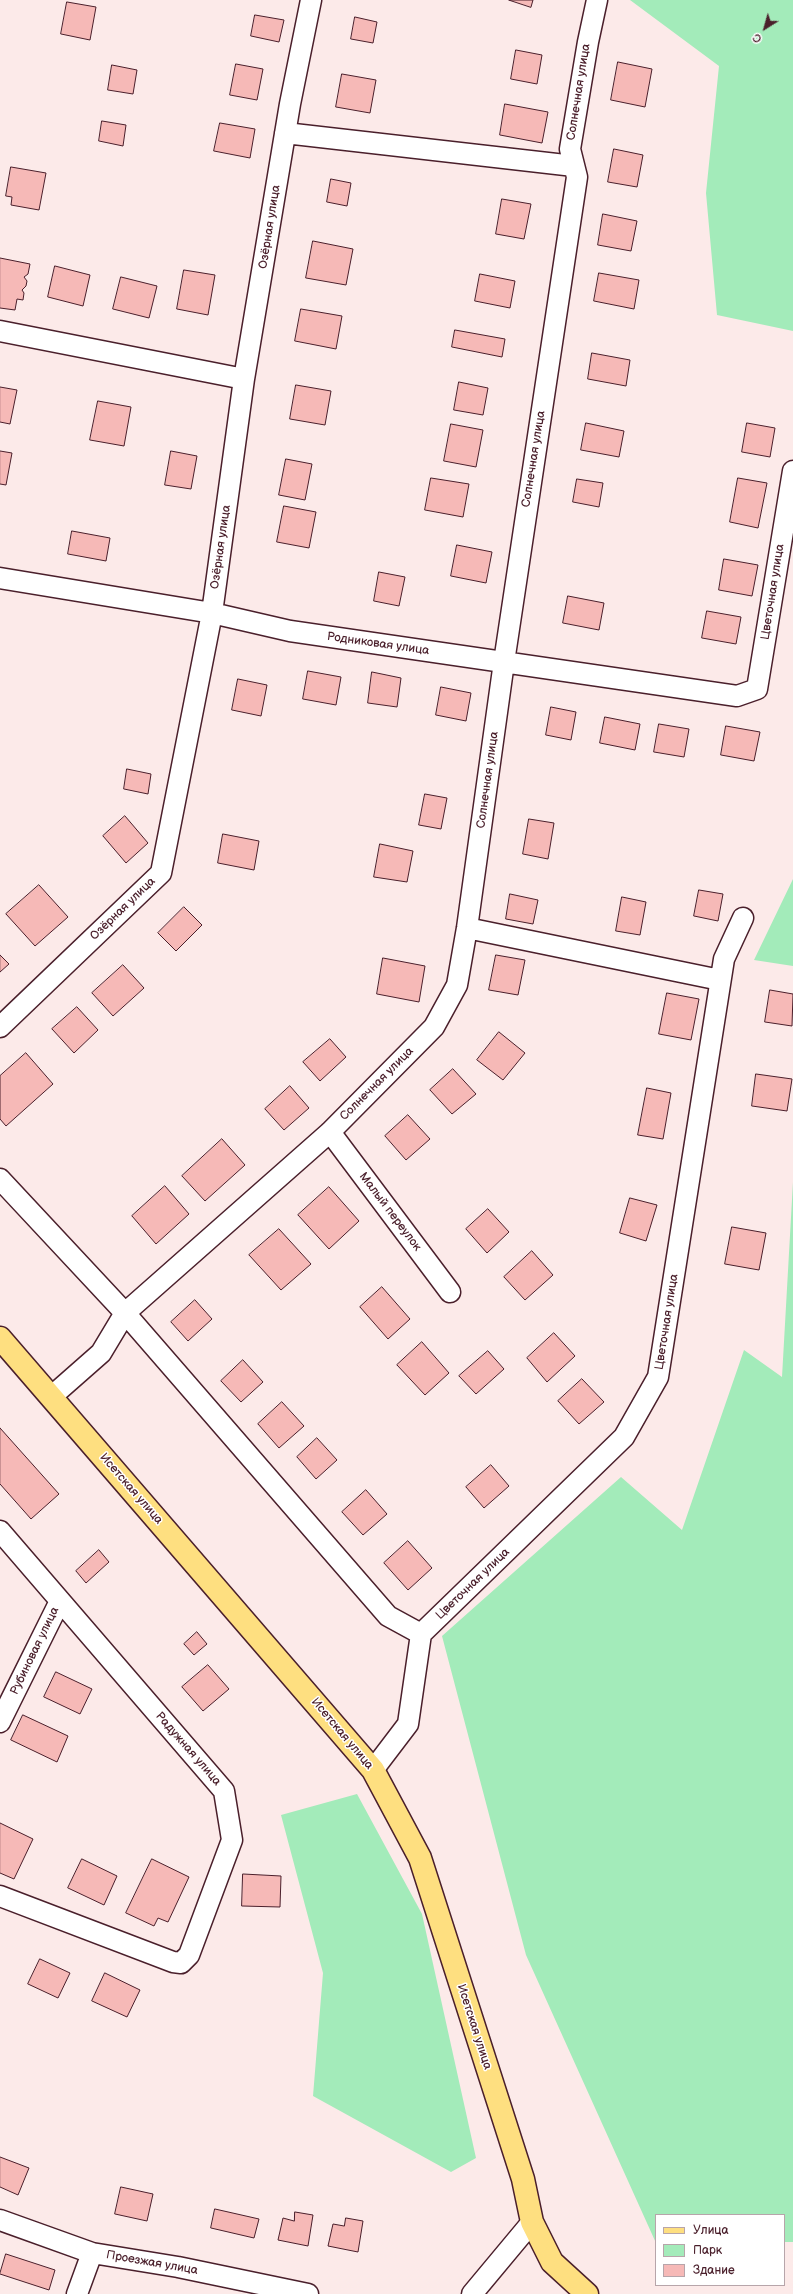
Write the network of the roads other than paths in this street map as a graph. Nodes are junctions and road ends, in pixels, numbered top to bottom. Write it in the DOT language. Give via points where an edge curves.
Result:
graph roads {
  1 [pos="311,0"];
  2 [pos="597,0"];
  3 [pos="285,133"];
  4 [pos="574,166"];
  5 [pos="0,331"];
  6 [pos="244,379"];
  7 [pos="793,471"];
  8 [pos="0,578"];
  9 [pos="212,613"];
  10 [pos="504,662"];
  11 [pos="757,689"];
  12 [pos="743,918"];
  13 [pos="467,928"];
  14 [pos="720,980"];
  15 [pos="0,1027"];
  16 [pos="330,1132"];
  17 [pos="0,1179"];
  18 [pos="450,1292"];
  19 [pos="125,1313"];
  20 [pos="0,1338"];
  21 [pos="51,1397"];
  22 [pos="0,1531"];
  23 [pos="60,1601"];
  24 [pos="421,1634"];
  25 [pos="0,1722"];
  26 [pos="373,1770"];
  27 [pos="0,1896"];
  28 [pos="0,2220"];
  29 [pos="532,2222"];
  30 [pos="92,2253"];
  31 [pos="77,2294"];
  32 [pos="308,2294"];
  33 [pos="472,2294"];
  34 [pos="587,2294"];
  1 -- 3 [label="street, Озёрная улица"];
  2 -- 4 [label="street, Солнечная улица" via="570,149"];
  3 -- 4 [label="street"];
  3 -- 6 [label="street, Озёрная улица"];
  4 -- 10 [label="street, Солнечная улица" via="577,178"];
  5 -- 6 [label="street"];
  6 -- 9 [label="street, Озёрная улица"];
  7 -- 11 [label="street, Цветочная улица"];
  8 -- 9 [label="street, Родниковая улица"];
  9 -- 10 [label="street, Родниковая улица" via="290,631"];
  9 -- 15 [label="street, Озёрная улица" via="161,873"];
  10 -- 11 [label="street, Родниковая улица" via="737,696"];
  10 -- 13 [label="street, Солнечная улица"];
  12 -- 14 [label="street, Цветочная улица" via="724,959"];
  13 -- 14 [label="street"];
  13 -- 16 [label="street, Солнечная улица" via="457,985 434,1027"];
  14 -- 24 [label="street, Цветочная улица" via="658,1377 624,1437"];
  16 -- 18 [label="street, Малый переулок"];
  16 -- 19 [label="street, Солнечная улица"];
  17 -- 19 [label="street"];
  19 -- 21 [label="street, Солнечная улица" via="101,1353"];
  19 -- 24 [label="street" via="388,1616"];
  20 -- 21 [label="main road, Исетская улица"];
  21 -- 26 [label="main road, Исетская улица"];
  22 -- 23 [label="street, Радужная улица"];
  23 -- 25 [label="street, Рубиновая улица"];
  23 -- 27 [label="street, Радужная улица" via="224,1791 232,1840 189,1955 181,1963"];
  24 -- 26 [label="street" via="408,1724"];
  26 -- 29 [label="main road, Исетская улица" via="420,1858 523,2179"];
  28 -- 30 [label="street, Проезжая улица"];
  29 -- 33 [label="street"];
  29 -- 34 [label="main road, Исетская улица" via="552,2262"];
  30 -- 31 [label="street"];
  30 -- 32 [label="street, Проезжая улица" via="178,2267"];
}
